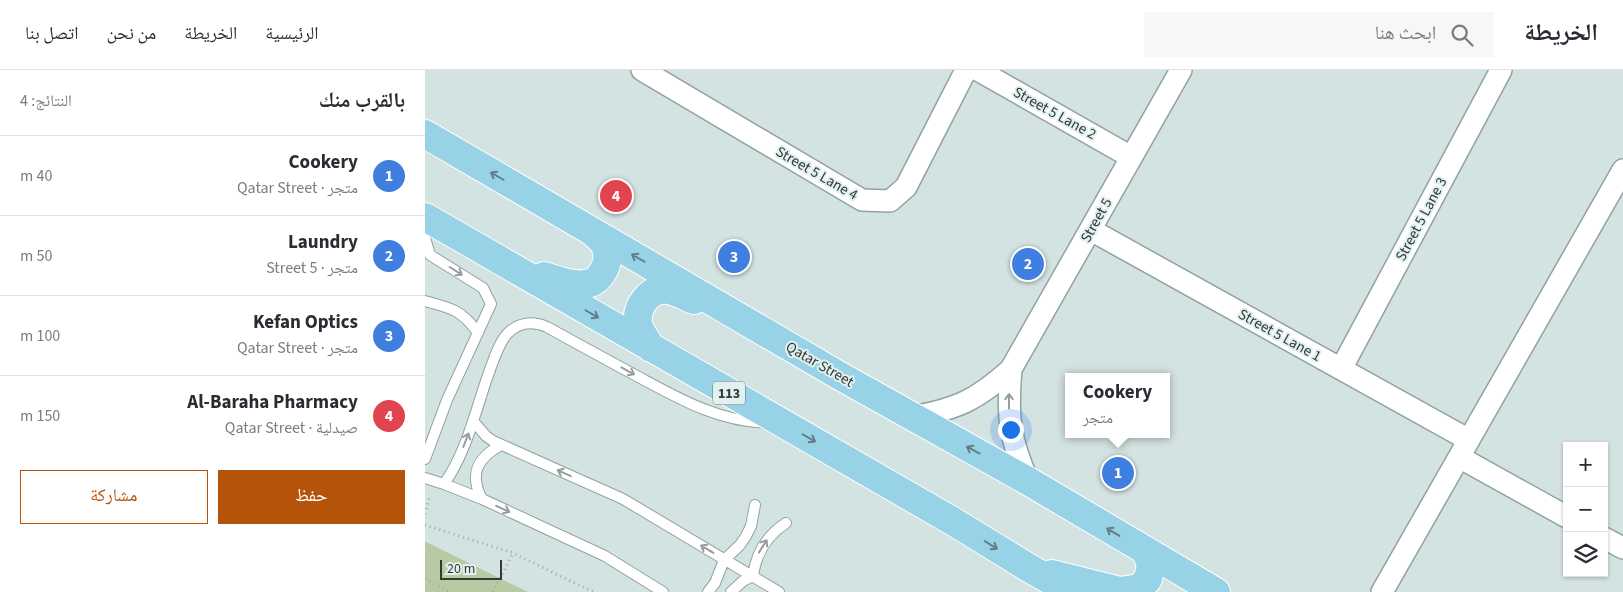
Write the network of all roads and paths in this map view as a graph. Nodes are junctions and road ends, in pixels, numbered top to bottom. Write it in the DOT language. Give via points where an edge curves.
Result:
graph roads {
  1 [pos="642,70"];
  2 [pos="966,70"];
  3 [pos="978,70"];
  4 [pos="1181,70"];
  5 [pos="1501,70"];
  6 [pos="425,134"];
  7 [pos="1131,156"];
  8 [pos="1623,170"];
  9 [pos="425,217"];
  10 [pos="1091,230"];
  11 [pos="594,233"];
  12 [pos="425,238"];
  13 [pos="505,263"];
  14 [pos="425,301"];
  15 [pos="757,327"];
  16 [pos="479,333"];
  17 [pos="651,348"];
  18 [pos="1011,369"];
  19 [pos="1341,369"];
  20 [pos="912,417"];
  21 [pos="473,421"];
  22 [pos="783,424"];
  23 [pos="501,445"];
  24 [pos="1464,448"];
  25 [pos="425,459"];
  26 [pos="425,478"];
  27 [pos="1028,481"];
  28 [pos="444,484"];
  29 [pos="482,499"];
  30 [pos="755,505"];
  31 [pos="1563,514"];
  32 [pos="786,523"];
  33 [pos="425,525"];
  34 [pos="1608,540"];
  35 [pos="1623,548"];
  36 [pos="1146,552"];
  37 [pos="513,553"];
  38 [pos="724,560"];
  39 [pos="1029,568"];
  40 [pos="753,576"];
  41 [pos="425,579"];
  42 [pos="450,592"];
  43 [pos="493,592"];
  44 [pos="593,592"];
  45 [pos="663,592"];
  46 [pos="708,592"];
  47 [pos="731,592"];
  48 [pos="779,592"];
  49 [pos="1071,592"];
  50 [pos="1216,592"];
  51 [pos="1382,592"];
  1 -- 2 [label="street, Street 5 Lane 4" via="863,200 890,201 906,187"];
  3 -- 7 [label="street, Street 5 Lane 2"];
  4 -- 7 [label="street, Street 5"];
  5 -- 19 [label="street, Street 5 Lane 3"];
  11 -- 6 [label="main road, Qatar Street, one-way"];
  7 -- 10 [label="street, Street 5"];
  8 -- 24 [label="street"];
  9 -- 13 [label="main road, 113"];
  10 -- 18 [label="street, Street 5"];
  10 -- 19 [label="street, Street 5 Lane 1"];
  11 -- 13 [label="main road" via="606,248 607,264 600,276 587,284 572,284"];
  15 -- 11 [label="main road, Qatar Street, one-way"];
  12 -- 16 [label="lane, one-way" via="430,255 483,288 491,304"];
  13 -- 17 [label="main road, 113, one-way"];
  14 -- 16 [label="lane" via="464,315"];
  15 -- 17 [label="main road" via="667,290 656,292 647,297 639,308 638,324"];
  15 -- 20 [label="main road, Qatar Street"];
  16 -- 25 [label="lane" via="447,400"];
  17 -- 22 [label="main road, 113"];
  18 -- 20 [label="street, Street 5" via="991,388 966,402 940,412"];
  27 -- 18 [label="street, Street 5, one-way" via="1010,427"];
  19 -- 24 [label="street, Street 5 Lane 1"];
  27 -- 20 [label="main road, Qatar Street, one-way"];
  21 -- 22 [label="lane, one-way" via="493,361 506,335 517,326 532,323 547,327 689,404 719,416"];
  21 -- 23 [label="lane" via="486,436"];
  28 -- 21 [label="lane, one-way" via="453,472"];
  22 -- 39 [label="main road, 113, one-way"];
  23 -- 29 [label="lane" via="482,458 477,468 475,478"];
  38 -- 23 [label="lane, one-way" via="623,500"];
  24 -- 31 [label="street, Street 5 Lane 1"];
  24 -- 51 [label="street"];
  26 -- 28 [label="lane"];
  36 -- 27 [label="main road, Qatar Street, one-way"];
  28 -- 29 [label="lane"];
  29 -- 45 [label="lane, one-way" via="605,556"];
  30 -- 38 [label="lane" via="746,536"];
  40 -- 32 [label="lane, one-way" via="763,546"];
  33 -- 37 [label="path"];
  34 -- 35 [label="street"];
  36 -- 39 [label="main road" via="1151,565 1148,579 1140,588 1120,591"];
  36 -- 50 [label="main road, Qatar Street"];
  37 -- 43 [label="path"];
  37 -- 44 [label="path"];
  38 -- 40 [label="lane"];
  38 -- 46 [label="lane"];
  39 -- 49 [label="main road, 113"];
  40 -- 47 [label="lane"];
  40 -- 48 [label="lane"];
  41 -- 42 [label="path"];
}
